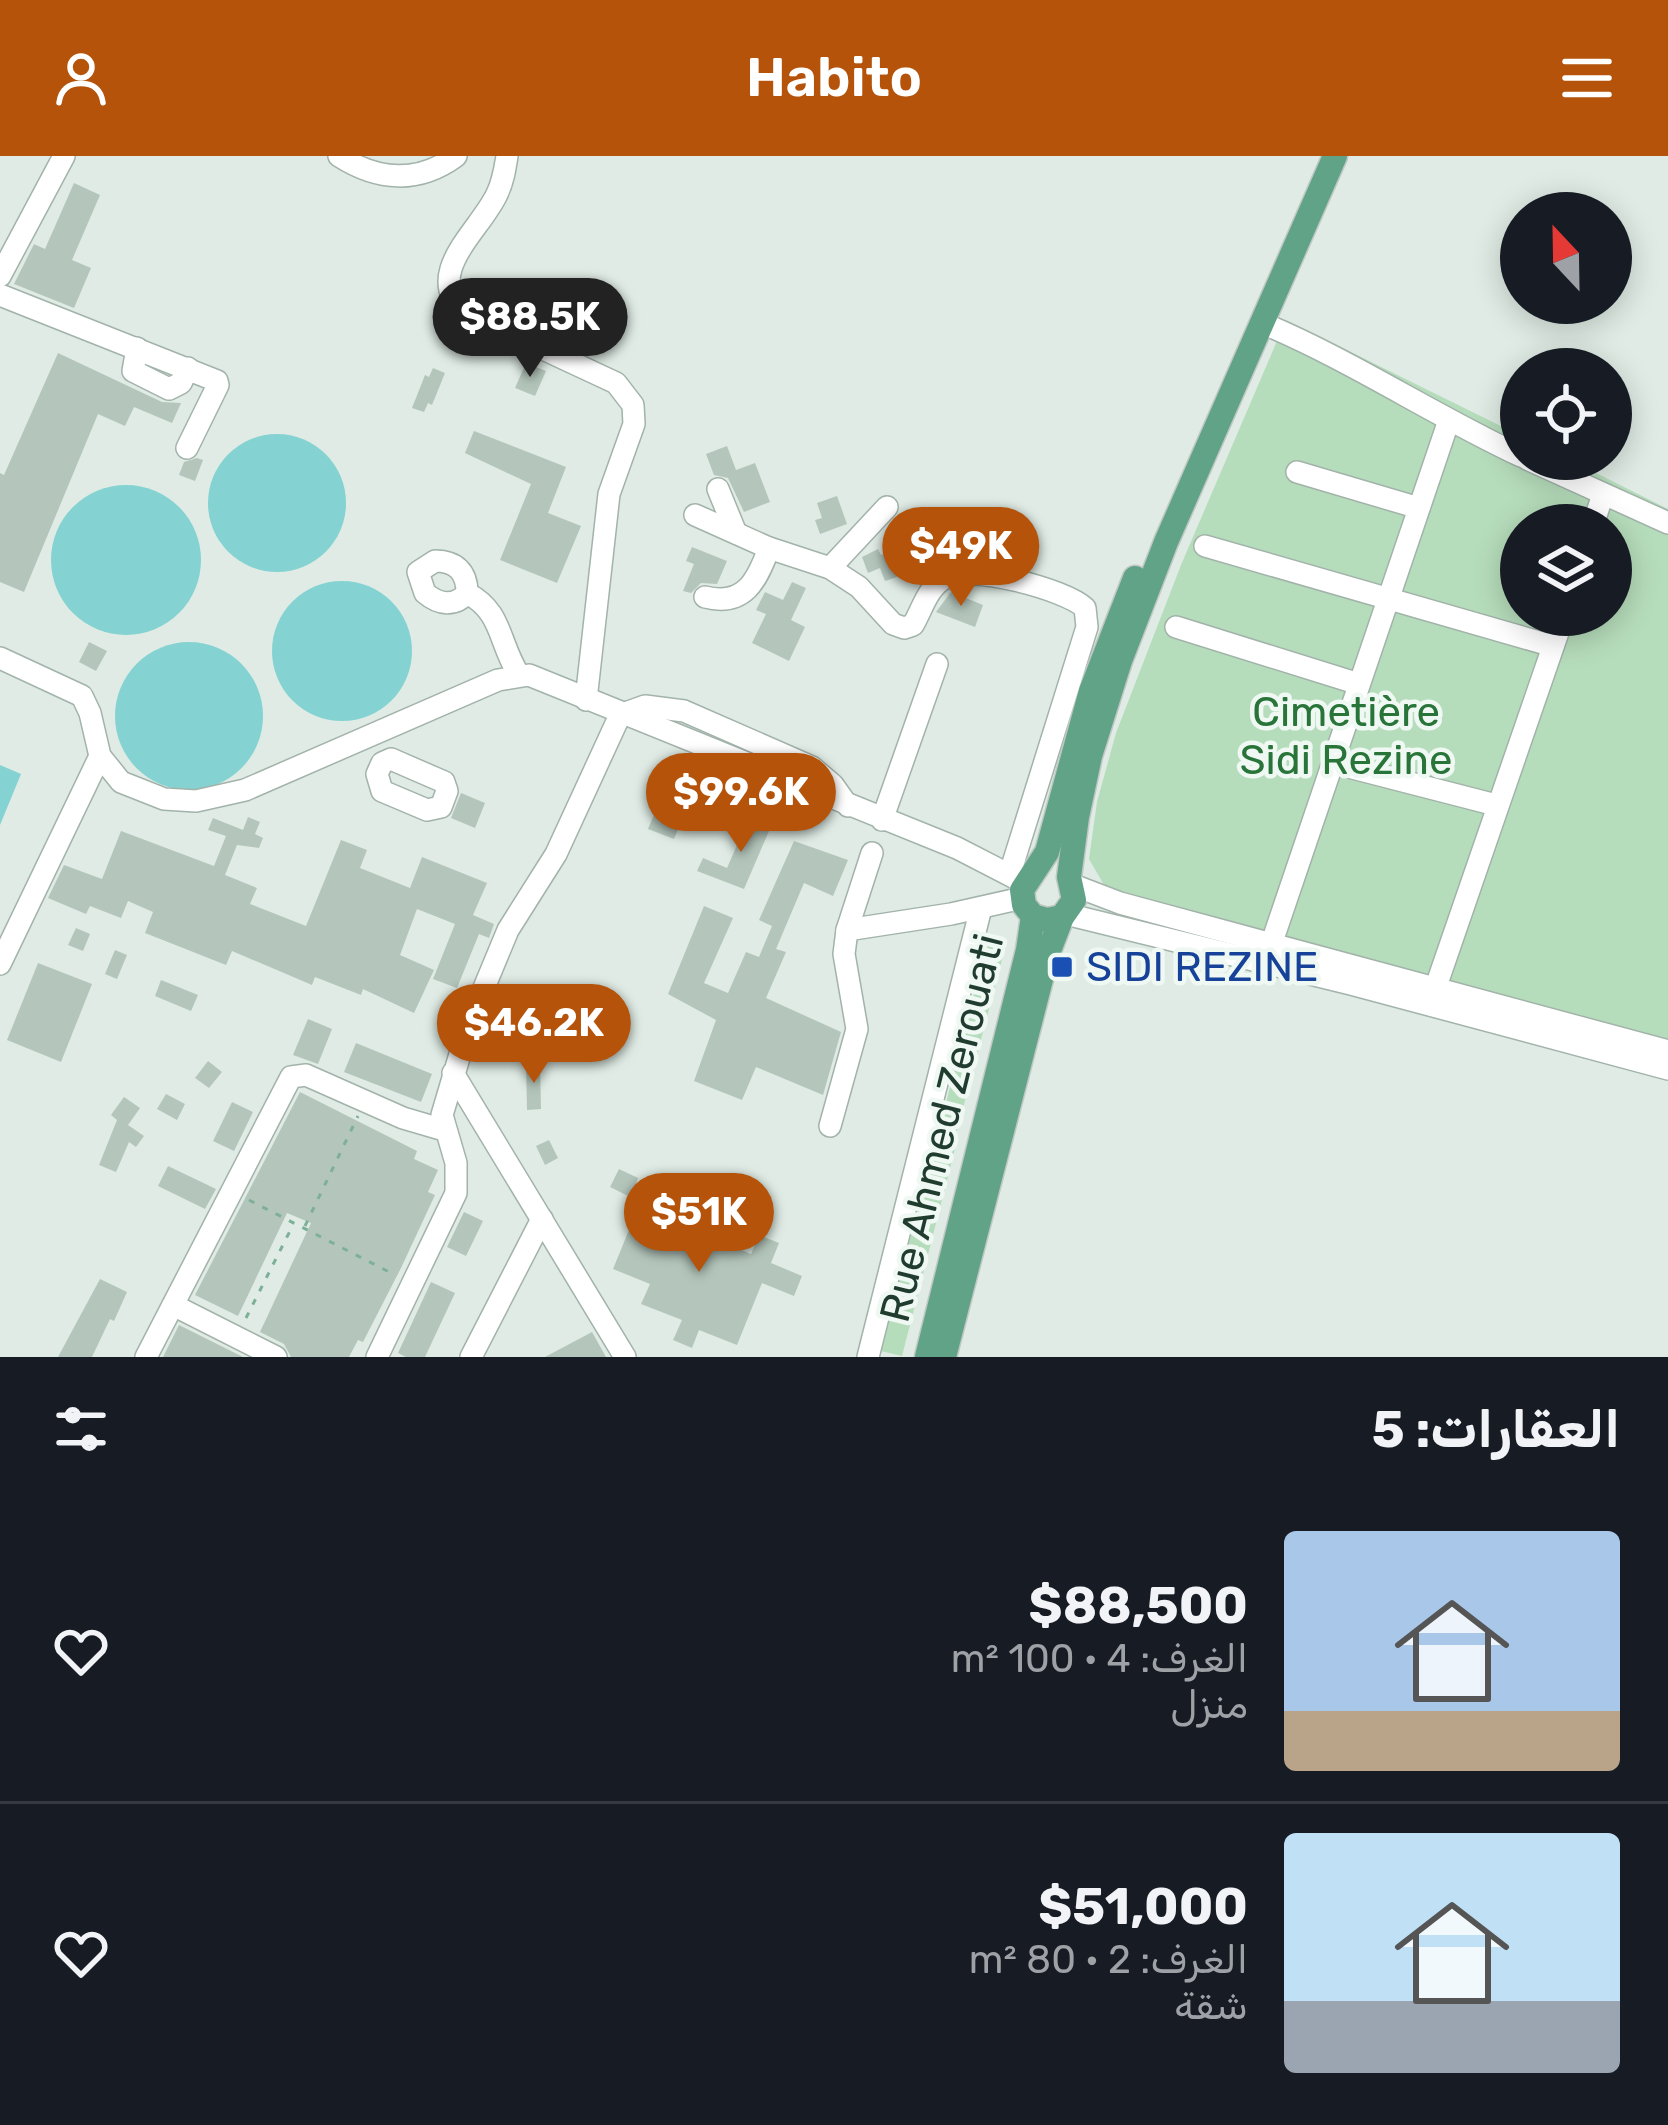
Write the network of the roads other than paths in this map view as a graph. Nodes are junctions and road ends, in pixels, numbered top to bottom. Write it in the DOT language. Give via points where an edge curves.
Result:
graph roads {
  1 [pos="64,156"];
  2 [pos="339,156"];
  3 [pos="456,156"];
  4 [pos="507,156"];
  5 [pos="1320,156"];
  6 [pos="1335,156"];
  7 [pos="0,276"];
  8 [pos="0,295"];
  9 [pos="1262,323"];
  10 [pos="1448,422"];
  11 [pos="1500,447"];
  12 [pos="187,448"];
  13 [pos="1298,472"];
  14 [pos="1572,480"];
  15 [pos="718,489"];
  16 [pos="1603,494"];
  17 [pos="1600,504"];
  18 [pos="887,507"];
  19 [pos="1419,508"];
  20 [pos="694,515"];
  21 [pos="1668,523"];
  22 [pos="736,533"];
  23 [pos="1205,546"];
  24 [pos="769,548"];
  25 [pos="830,568"];
  26 [pos="467,593"];
  27 [pos="1388,596"];
  28 [pos="705,597"];
  29 [pos="1176,627"];
  30 [pos="1557,636"];
  31 [pos="1553,646"];
  32 [pos="0,658"];
  33 [pos="937,664"];
  34 [pos="519,675"];
  35 [pos="1359,684"];
  36 [pos="586,700"];
  37 [pos="620,715"];
  38 [pos="374,734"];
  39 [pos="100,756"];
  40 [pos="386,761"];
  41 [pos="1333,763"];
  42 [pos="1496,805"];
  43 [pos="882,820"];
  44 [pos="872,853"];
  45 [pos="1071,881"];
  46 [pos="1025,888"];
  47 [pos="981,908"];
  48 [pos="1064,915"];
  49 [pos="847,930"];
  50 [pos="1271,945"];
  51 [pos="0,964"];
  52 [pos="1432,997"];
  53 [pos="1668,1051"];
  54 [pos="1668,1069"];
  55 [pos="453,1072"];
  56 [pos="830,1126"];
  57 [pos="444,1130"];
  58 [pos="542,1219"];
  59 [pos="173,1305"];
  60 [pos="239,1346"];
  61 [pos="146,1357"];
  62 [pos="275,1357"];
  63 [pos="376,1357"];
  64 [pos="471,1357"];
  65 [pos="625,1357"];
  66 [pos="868,1357"];
  67 [pos="927,1357"];
  68 [pos="944,1357"];
  1 -- 7 [label="street"];
  2 -- 3 [label="street" via="404,177"];
  4 -- 36 [label="street" via="497,194 452,262 452,298 472,316 616,383 635,414 609,494"];
  5 -- 46 [label="main road, Rue Ahmed Zerouati" via="1107,646 1052,838"];
  6 -- 9 [label="main road"];
  8 -- 12 [label="street" via="137,348 133,371 169,388 188,368 213,378 218,385"];
  9 -- 10 [label="street"];
  9 -- 45 [label="main road" via="1120,661 1090,756"];
  10 -- 11 [label="street"];
  10 -- 19 [label="street"];
  13 -- 19 [label="street"];
  14 -- 16 [label="street"];
  15 -- 22 [label="street"];
  16 -- 17 [label="street"];
  16 -- 21 [label="street"];
  18 -- 25 [label="street"];
  19 -- 27 [label="street"];
  20 -- 22 [label="street"];
  22 -- 24 [label="street"];
  23 -- 27 [label="street"];
  24 -- 25 [label="street"];
  24 -- 28 [label="street" via="750,588 721,601"];
  25 -- 46 [label="street" via="904,628 913,626 937,583 966,572 1063,594 1085,608 1088,627"];
  26 -- 34 [label="street" via="495,615"];
  27 -- 31 [label="street"];
  27 -- 35 [label="street"];
  29 -- 35 [label="street"];
  30 -- 31 [label="street"];
  31 -- 42 [label="street"];
  32 -- 39 [label="street" via="82,696"];
  33 -- 43 [label="street"];
  34 -- 36 [label="street"];
  34 -- 38 [label="street"];
  35 -- 41 [label="street"];
  36 -- 37 [label="street"];
  37 -- 43 [label="street" via="645,706 684,711 812,767 848,806"];
  37 -- 55 [label="street" via="556,854 508,930"];
  38 -- 39 [label="street" via="245,790 196,801 142,792 121,782"];
  38 -- 40 [label="street"];
  39 -- 51 [label="street"];
  41 -- 42 [label="street"];
  41 -- 50 [label="street"];
  42 -- 52 [label="street"];
  43 -- 46 [label="street"];
  44 -- 49 [label="street"];
  45 -- 46 [label="main road" via="1057,869"];
  45 -- 48 [label="main road" via="1074,900"];
  45 -- 50 [label="street" via="1120,903"];
  46 -- 47 [label="street"];
  46 -- 48 [label="main road" via="1047,920"];
  46 -- 67 [label="main road, Rue Ahmed Zerouati" via="1028,950"];
  47 -- 49 [label="street"];
  47 -- 66 [label="street"];
  48 -- 52 [label="street"];
  48 -- 68 [label="main road"];
  49 -- 56 [label="street" via="857,1029"];
  50 -- 52 [label="street"];
  52 -- 53 [label="street"];
  52 -- 54 [label="street"];
  55 -- 57 [label="street"];
  55 -- 58 [label="street"];
  57 -- 59 [label="street" via="306,1075 291,1077"];
  57 -- 63 [label="street" via="456,1193"];
  58 -- 64 [label="street"];
  58 -- 65 [label="street"];
  59 -- 60 [label="street"];
  59 -- 61 [label="street"];
  60 -- 62 [label="street"];
}
